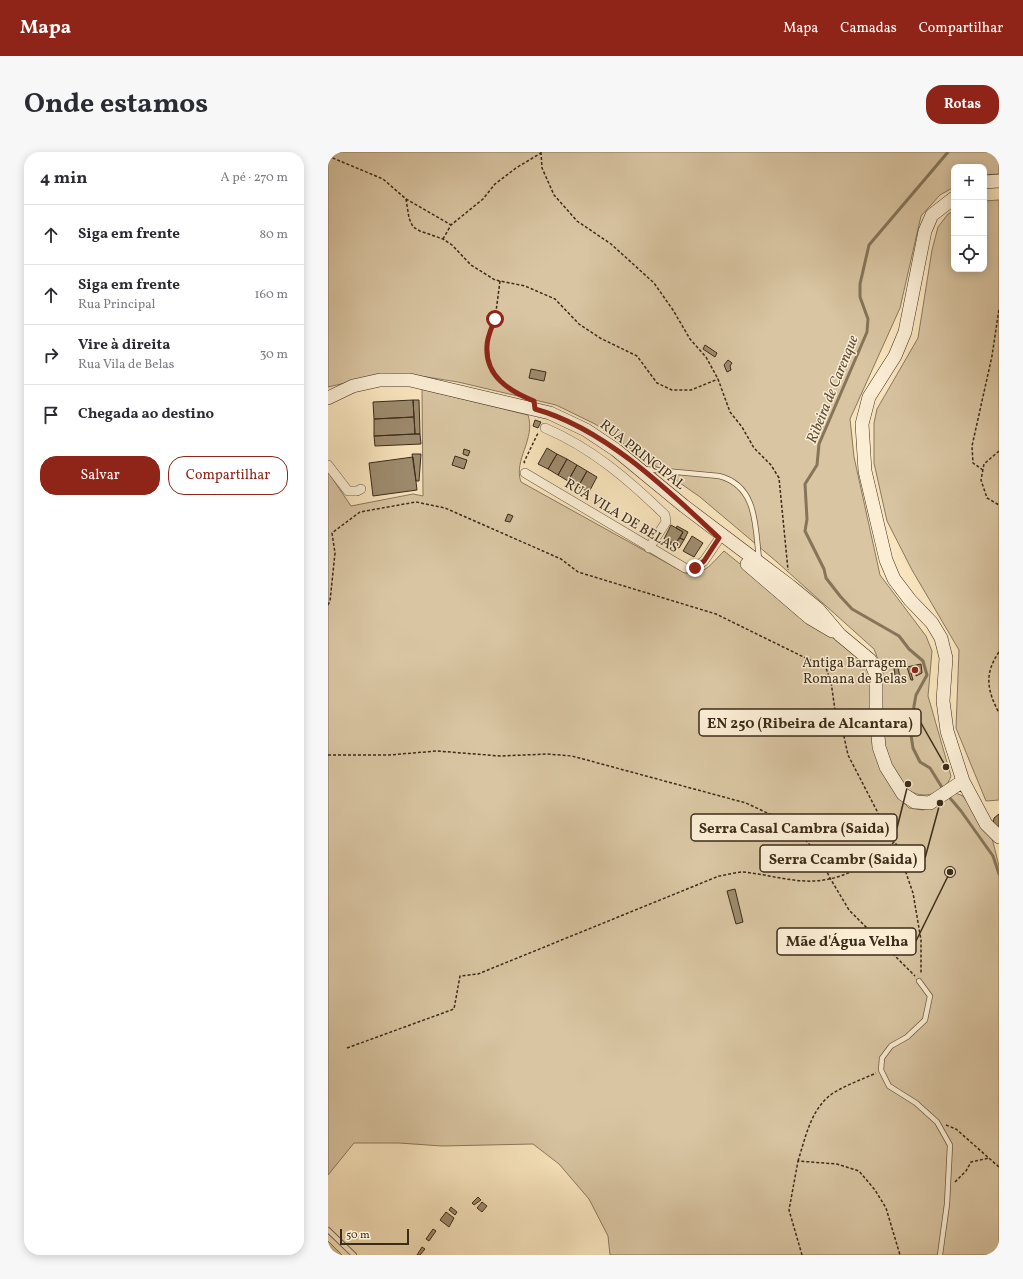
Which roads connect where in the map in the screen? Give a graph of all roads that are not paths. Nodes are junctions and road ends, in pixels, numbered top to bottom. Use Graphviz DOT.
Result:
graph roads {
  1 [pos="987,182"];
  2 [pos="999,182"];
  3 [pos="951,200"];
  4 [pos="328,398"];
  5 [pos="545,428"];
  6 [pos="328,465"];
  7 [pos="638,468"];
  8 [pos="525,474"];
  9 [pos="361,489"];
  10 [pos="684,506"];
  11 [pos="719,538"];
  12 [pos="650,548"];
  13 [pos="760,563"];
  14 [pos="840,635"];
  15 [pos="963,782"];
  16 [pos="999,837"];
  17 [pos="919,981"];
  18 [pos="328,1230"];
  19 [pos="354,1255"];
  20 [pos="940,1255"];
  1 -- 2 [label="street"];
  3 -- 15 [label="street"];
  4 -- 7 [label="street, RUA PRINCIPAL"];
  5 -- 12 [label="street"];
  6 -- 9 [label="street"];
  7 -- 10 [label="street, RUA PRINCIPAL"];
  7 -- 13 [label="lane"];
  8 -- 12 [label="street, RUA VILA DE BELAS"];
  10 -- 11 [label="street, RUA PRINCIPAL"];
  10 -- 13 [label="street, RUA PRINCIPAL"];
  11 -- 12 [label="street, RUA VILA DE BELAS"];
  11 -- 14 [label="street, RUA PRINCIPAL"];
  13 -- 14 [label="street, RUA PRINCIPAL"];
  14 -- 15 [label="street, RUA PRINCIPAL"];
  15 -- 16 [label="street"];
  17 -- 20 [label="lane"];
  18 -- 19 [label="lane"];
}
